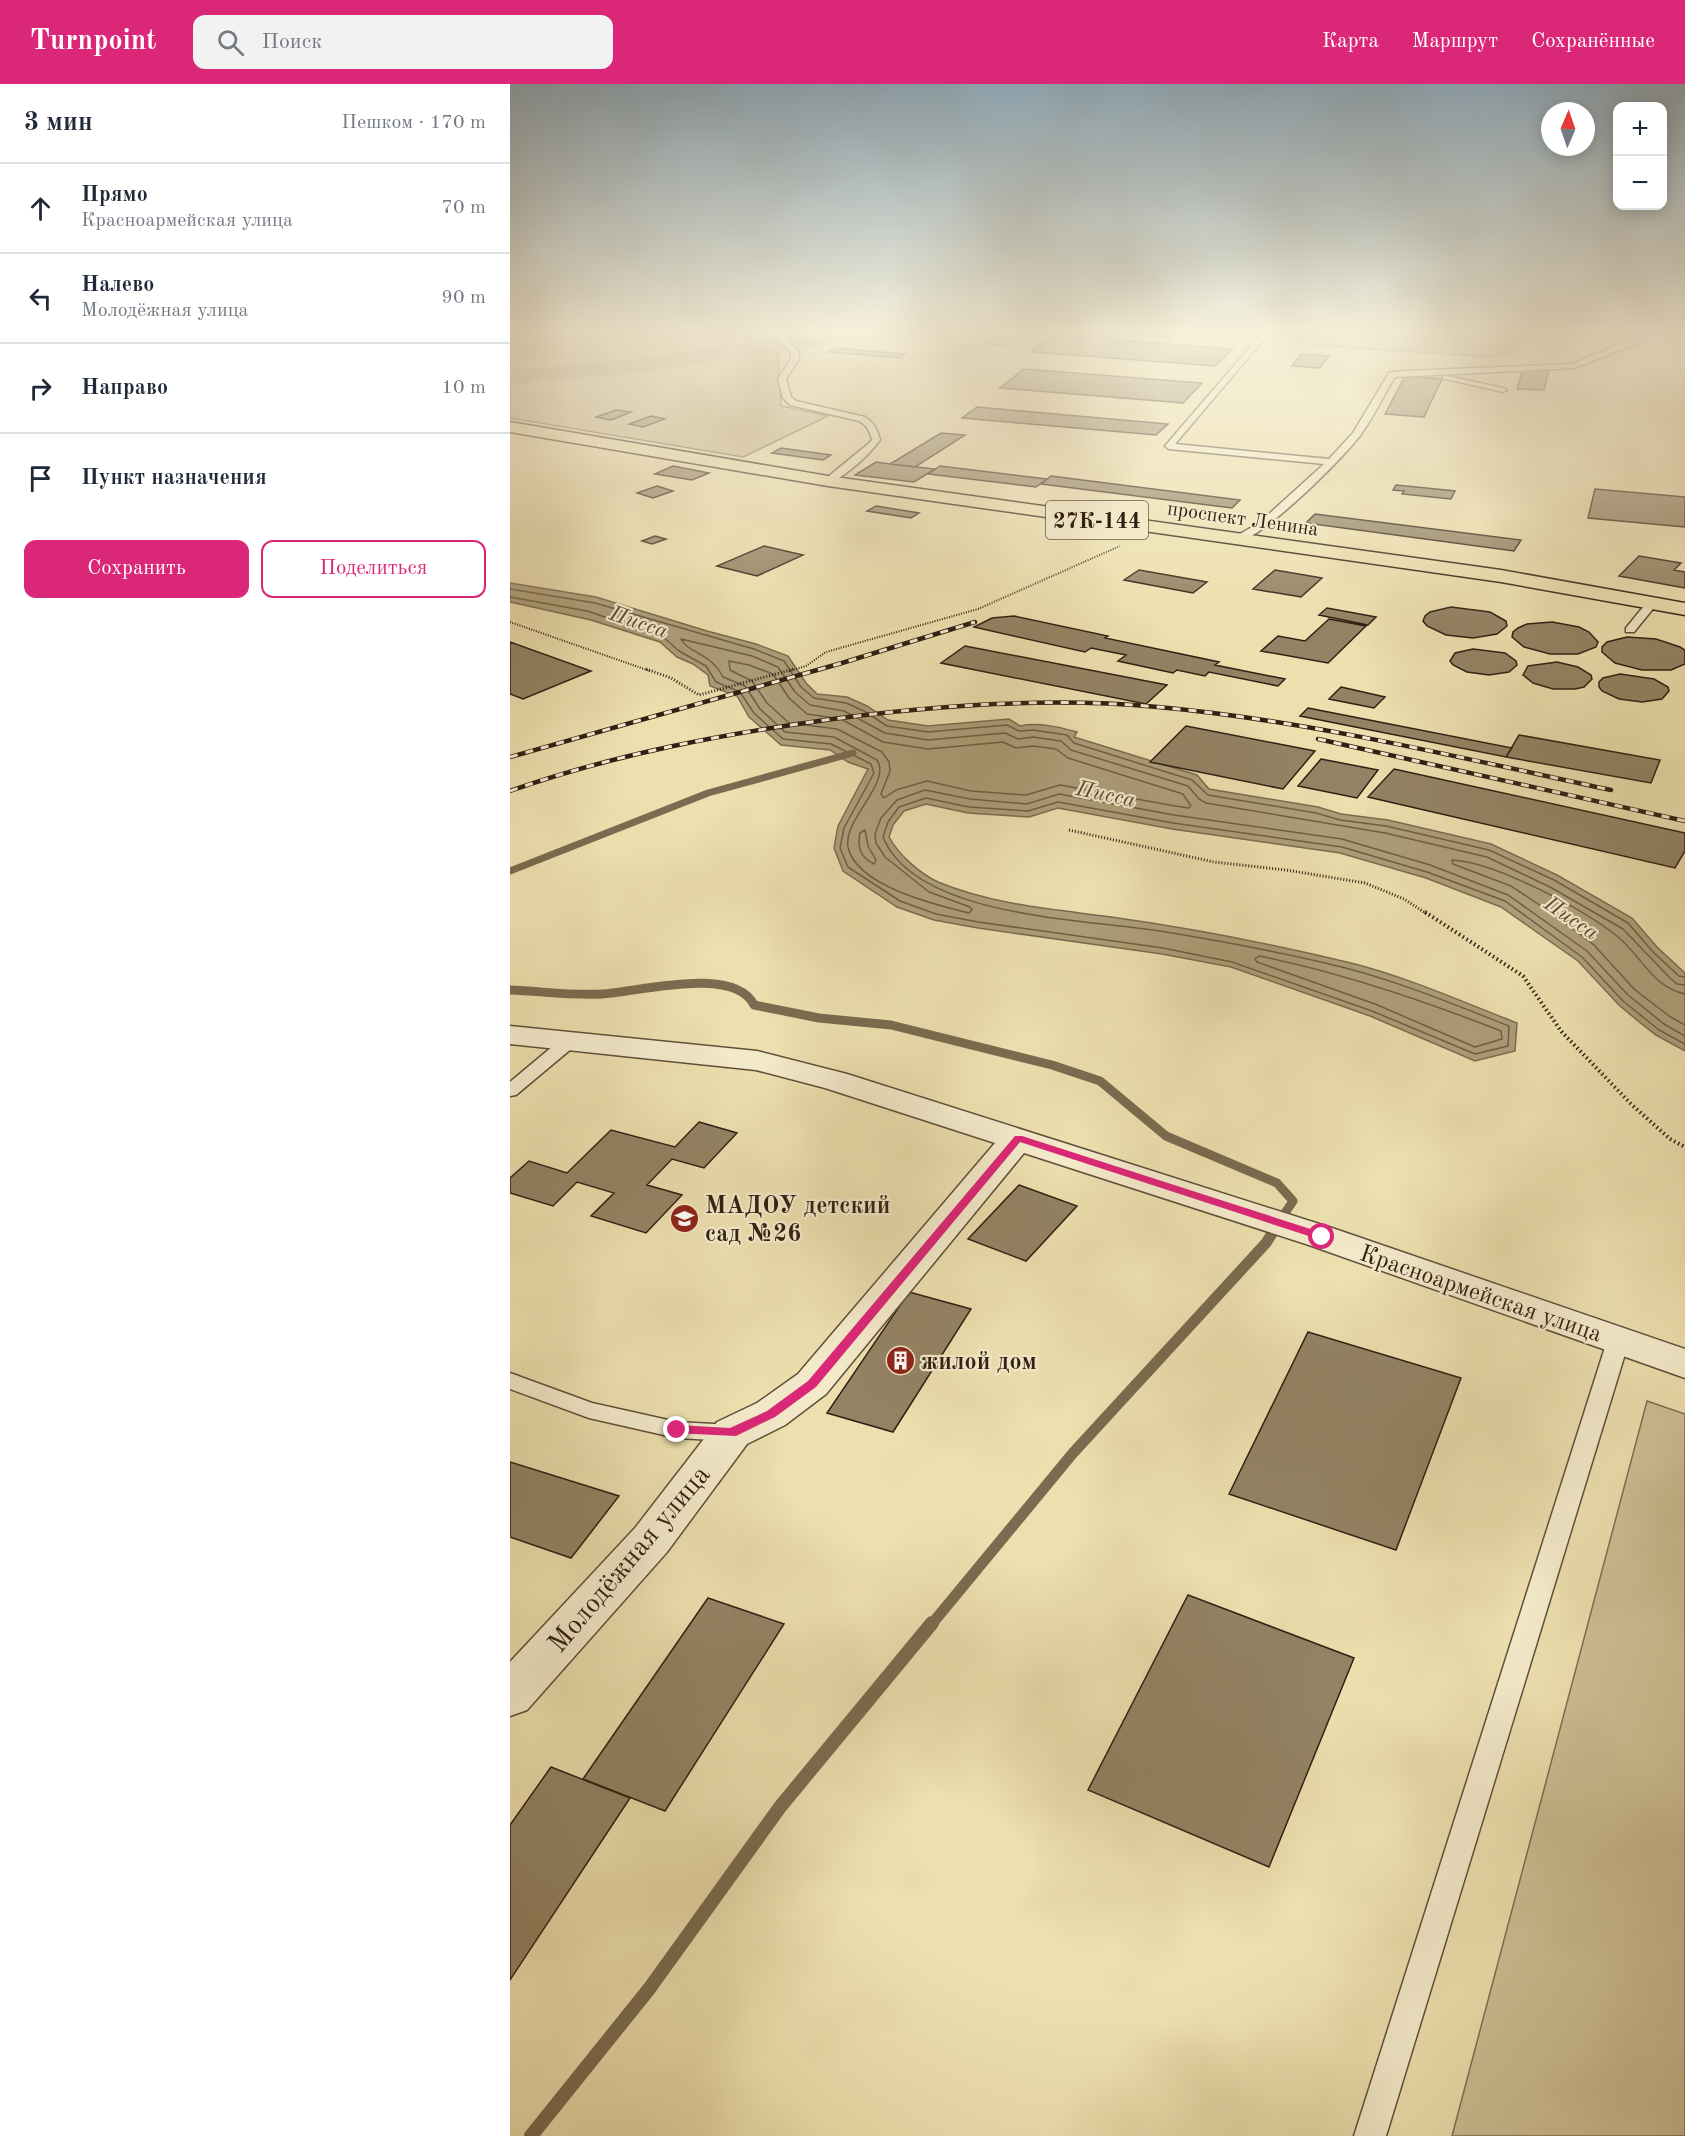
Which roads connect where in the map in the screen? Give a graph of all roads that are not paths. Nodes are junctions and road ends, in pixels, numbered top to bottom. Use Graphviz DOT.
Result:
graph roads {
  1 [pos="514,428"];
  2 [pos="873,428"];
  3 [pos="1184,428"];
  4 [pos="1361,428"];
  5 [pos="1331,462"];
  6 [pos="828,481"];
  7 [pos="1237,540"];
  8 [pos="1652,603"];
  9 [pos="1685,609"];
  10 [pos="1630,630"];
  11 [pos="510,1035"];
  12 [pos="571,1040"];
  13 [pos="510,1091"];
  14 [pos="1018,1138"];
  15 [pos="1618,1341"];
  16 [pos="1685,1365"];
  17 [pos="510,1381"];
  18 [pos="732,1433"];
  19 [pos="510,1695"];
  20 [pos="1370,2136"];
  1 -- 6 [label="main road, проспект Ленина / 27К-144"];
  2 -- 6 [label="lane"];
  3 -- 5 [label="lane"];
  4 -- 5 [label="lane"];
  5 -- 7 [label="lane"];
  6 -- 7 [label="main road, проспект Ленина / 27К-144"];
  7 -- 8 [label="main road, проспект Ленина / 27К-144"];
  8 -- 9 [label="main road, проспект Ленина / 27К-144"];
  8 -- 10 [label="lane"];
  11 -- 12 [label="street, Красноармейская улица"];
  12 -- 13 [label="lane"];
  12 -- 14 [label="street, Красноармейская улица"];
  14 -- 15 [label="street, Красноармейская улица"];
  14 -- 18 [label="street, Молодёжная улица"];
  15 -- 16 [label="street, Красноармейская улица"];
  15 -- 20 [label="lane"];
  17 -- 18 [label="lane"];
  18 -- 19 [label="street, Молодёжная улица"];
}
